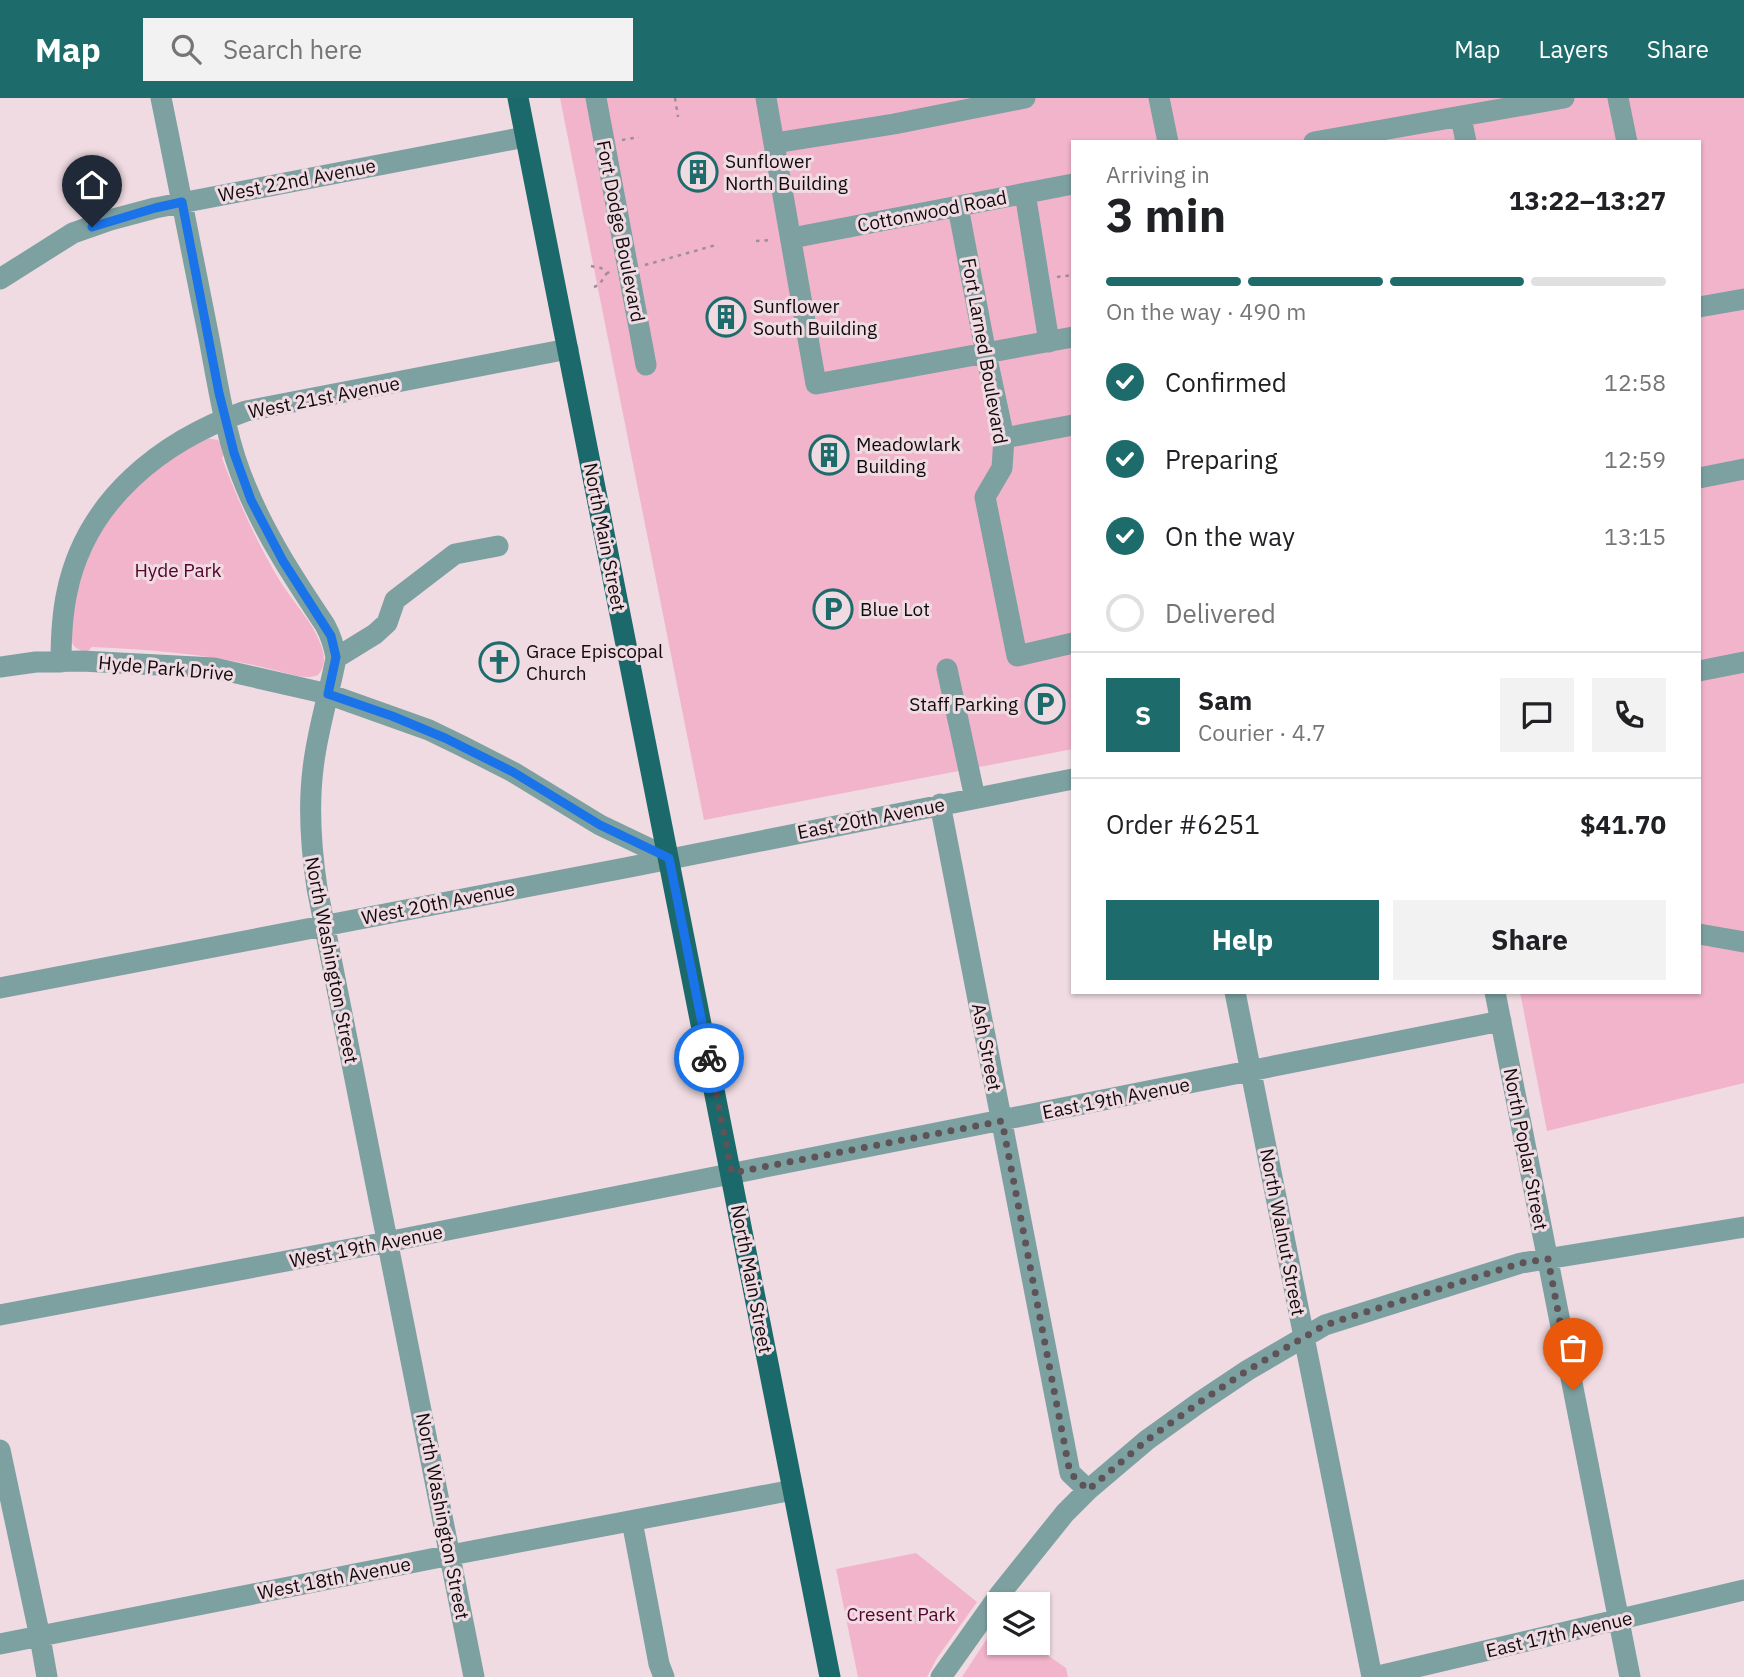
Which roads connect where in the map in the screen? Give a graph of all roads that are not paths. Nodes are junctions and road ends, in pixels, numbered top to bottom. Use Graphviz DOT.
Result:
graph roads {
  1 [pos="161,98"];
  2 [pos="518,98"];
  3 [pos="596,98"];
  4 [pos="766,98"];
  5 [pos="1025,98"];
  6 [pos="1159,98"];
  7 [pos="1564,98"];
  8 [pos="1618,98"];
  9 [pos="1461,117"];
  10 [pos="525,137"];
  11 [pos="1168,140"];
  12 [pos="1325,140"];
  13 [pos="1466,140"];
  14 [pos="1627,140"];
  15 [pos="775,143"];
  16 [pos="1071,184"];
  17 [pos="1025,193"];
  18 [pos="182,202"];
  19 [pos="958,207"];
  20 [pos="792,238"];
  21 [pos="0,279"];
  22 [pos="1744,299"];
  23 [pos="1701,307"];
  24 [pos="1071,337"];
  25 [pos="1049,342"];
  26 [pos="568,349"];
  27 [pos="986,354"];
  28 [pos="646,365"];
  29 [pos="225,418"];
  30 [pos="1071,425"];
  31 [pos="1003,438"];
  32 [pos="1744,469"];
  33 [pos="1701,478"];
  34 [pos="498,546"];
  35 [pos="1071,643"];
  36 [pos="336,657"];
  37 [pos="61,662"];
  38 [pos="1744,662"];
  39 [pos="0,667"];
  40 [pos="947,669"];
  41 [pos="1701,671"];
  42 [pos="328,694"];
  43 [pos="1071,779"];
  44 [pos="975,798"];
  45 [pos="940,804"];
  46 [pos="669,858"];
  47 [pos="324,925"];
  48 [pos="1701,934"];
  49 [pos="1744,942"];
  50 [pos="0,988"];
  51 [pos="1235,994"];
  52 [pos="1495,994"];
  53 [pos="1501,1021"];
  54 [pos="1251,1071"];
  55 [pos="1002,1121"];
  56 [pos="732,1173"];
  57 [pos="1744,1227"];
  58 [pos="387,1242"];
  59 [pos="1548,1259"];
  60 [pos="0,1315"];
  61 [pos="1305,1337"];
  62 [pos="0,1450"];
  63 [pos="793,1490"];
  64 [pos="1088,1490"];
  65 [pos="632,1521"];
  66 [pos="451,1555"];
  67 [pos="1744,1590"];
  68 [pos="1619,1620"];
  69 [pos="40,1637"];
  70 [pos="0,1644"];
  71 [pos="47,1677"];
  72 [pos="474,1677"];
  73 [pos="664,1677"];
  74 [pos="830,1677"];
  75 [pos="941,1677"];
  76 [pos="1373,1677"];
  77 [pos="1630,1677"];
  1 -- 18 [label="street"];
  2 -- 10 [label="main road, North Main Street"];
  3 -- 28 [label="street, Fort Dodge Boulevard"];
  4 -- 15 [label="street"];
  5 -- 15 [label="street"];
  6 -- 11 [label="street"];
  7 -- 9 [label="street"];
  8 -- 14 [label="street"];
  9 -- 12 [label="street"];
  9 -- 13 [label="street"];
  10 -- 18 [label="street, West 22nd Avenue"];
  10 -- 26 [label="main road, North Main Street"];
  15 -- 20 [label="street"];
  16 -- 17 [label="street, Cottonwood Road"];
  17 -- 19 [label="street, Cottonwood Road"];
  17 -- 25 [label="street"];
  18 -- 21 [label="street, West 22nd Avenue"];
  18 -- 29 [label="street"];
  19 -- 20 [label="street, Cottonwood Road"];
  19 -- 27 [label="street, Fort Larned Boulevard"];
  20 -- 27 [label="street"];
  22 -- 23 [label="street"];
  24 -- 25 [label="street"];
  25 -- 27 [label="street"];
  26 -- 29 [label="street, West 21st Avenue"];
  26 -- 46 [label="main road, North Main Street"];
  27 -- 31 [label="street, Fort Larned Boulevard"];
  29 -- 36 [label="street"];
  29 -- 37 [label="street, West 21st Avenue"];
  30 -- 31 [label="street"];
  31 -- 35 [label="street, Fort Larned Boulevard"];
  32 -- 33 [label="street"];
  34 -- 36 [label="street"];
  36 -- 42 [label="street, North Washington Street"];
  37 -- 39 [label="street, Hyde Park Drive"];
  37 -- 42 [label="street, Hyde Park Drive"];
  38 -- 41 [label="street"];
  40 -- 44 [label="street"];
  42 -- 46 [label="street, Hyde Park Drive"];
  42 -- 47 [label="street, North Washington Street"];
  43 -- 44 [label="street, East 20th Avenue"];
  44 -- 45 [label="street, East 20th Avenue"];
  45 -- 46 [label="street, East 20th Avenue"];
  45 -- 55 [label="street, Ash Street"];
  46 -- 47 [label="street, West 20th Avenue"];
  46 -- 56 [label="main road, North Main Street"];
  47 -- 50 [label="street, West 20th Avenue"];
  47 -- 58 [label="street, North Washington Street"];
  48 -- 49 [label="street"];
  51 -- 54 [label="street, North Walnut Street"];
  52 -- 53 [label="street, North Poplar Street"];
  53 -- 54 [label="street, East 19th Avenue"];
  53 -- 59 [label="street, North Poplar Street"];
  54 -- 55 [label="street, East 19th Avenue"];
  54 -- 61 [label="street, North Walnut Street"];
  55 -- 56 [label="street, East 19th Avenue"];
  55 -- 64 [label="street, Ash Street"];
  56 -- 58 [label="street, West 19th Avenue"];
  56 -- 63 [label="main road, North Main Street"];
  57 -- 59 [label="street"];
  58 -- 60 [label="street, West 19th Avenue"];
  58 -- 66 [label="street, North Washington Street"];
  59 -- 61 [label="street"];
  59 -- 68 [label="street, North Poplar Street"];
  61 -- 64 [label="street"];
  61 -- 76 [label="street, North Walnut Street"];
  62 -- 69 [label="street"];
  63 -- 65 [label="street, West 18th Avenue"];
  63 -- 74 [label="main road, North Main Street"];
  64 -- 75 [label="street"];
  65 -- 66 [label="street, West 18th Avenue"];
  65 -- 73 [label="street"];
  66 -- 69 [label="street, West 18th Avenue"];
  66 -- 72 [label="street, North Washington Street"];
  67 -- 68 [label="street, East 17th Avenue"];
  68 -- 76 [label="street, East 17th Avenue"];
  68 -- 77 [label="street, North Poplar Street"];
  69 -- 70 [label="street, West 18th Avenue"];
  69 -- 71 [label="street"];
}
